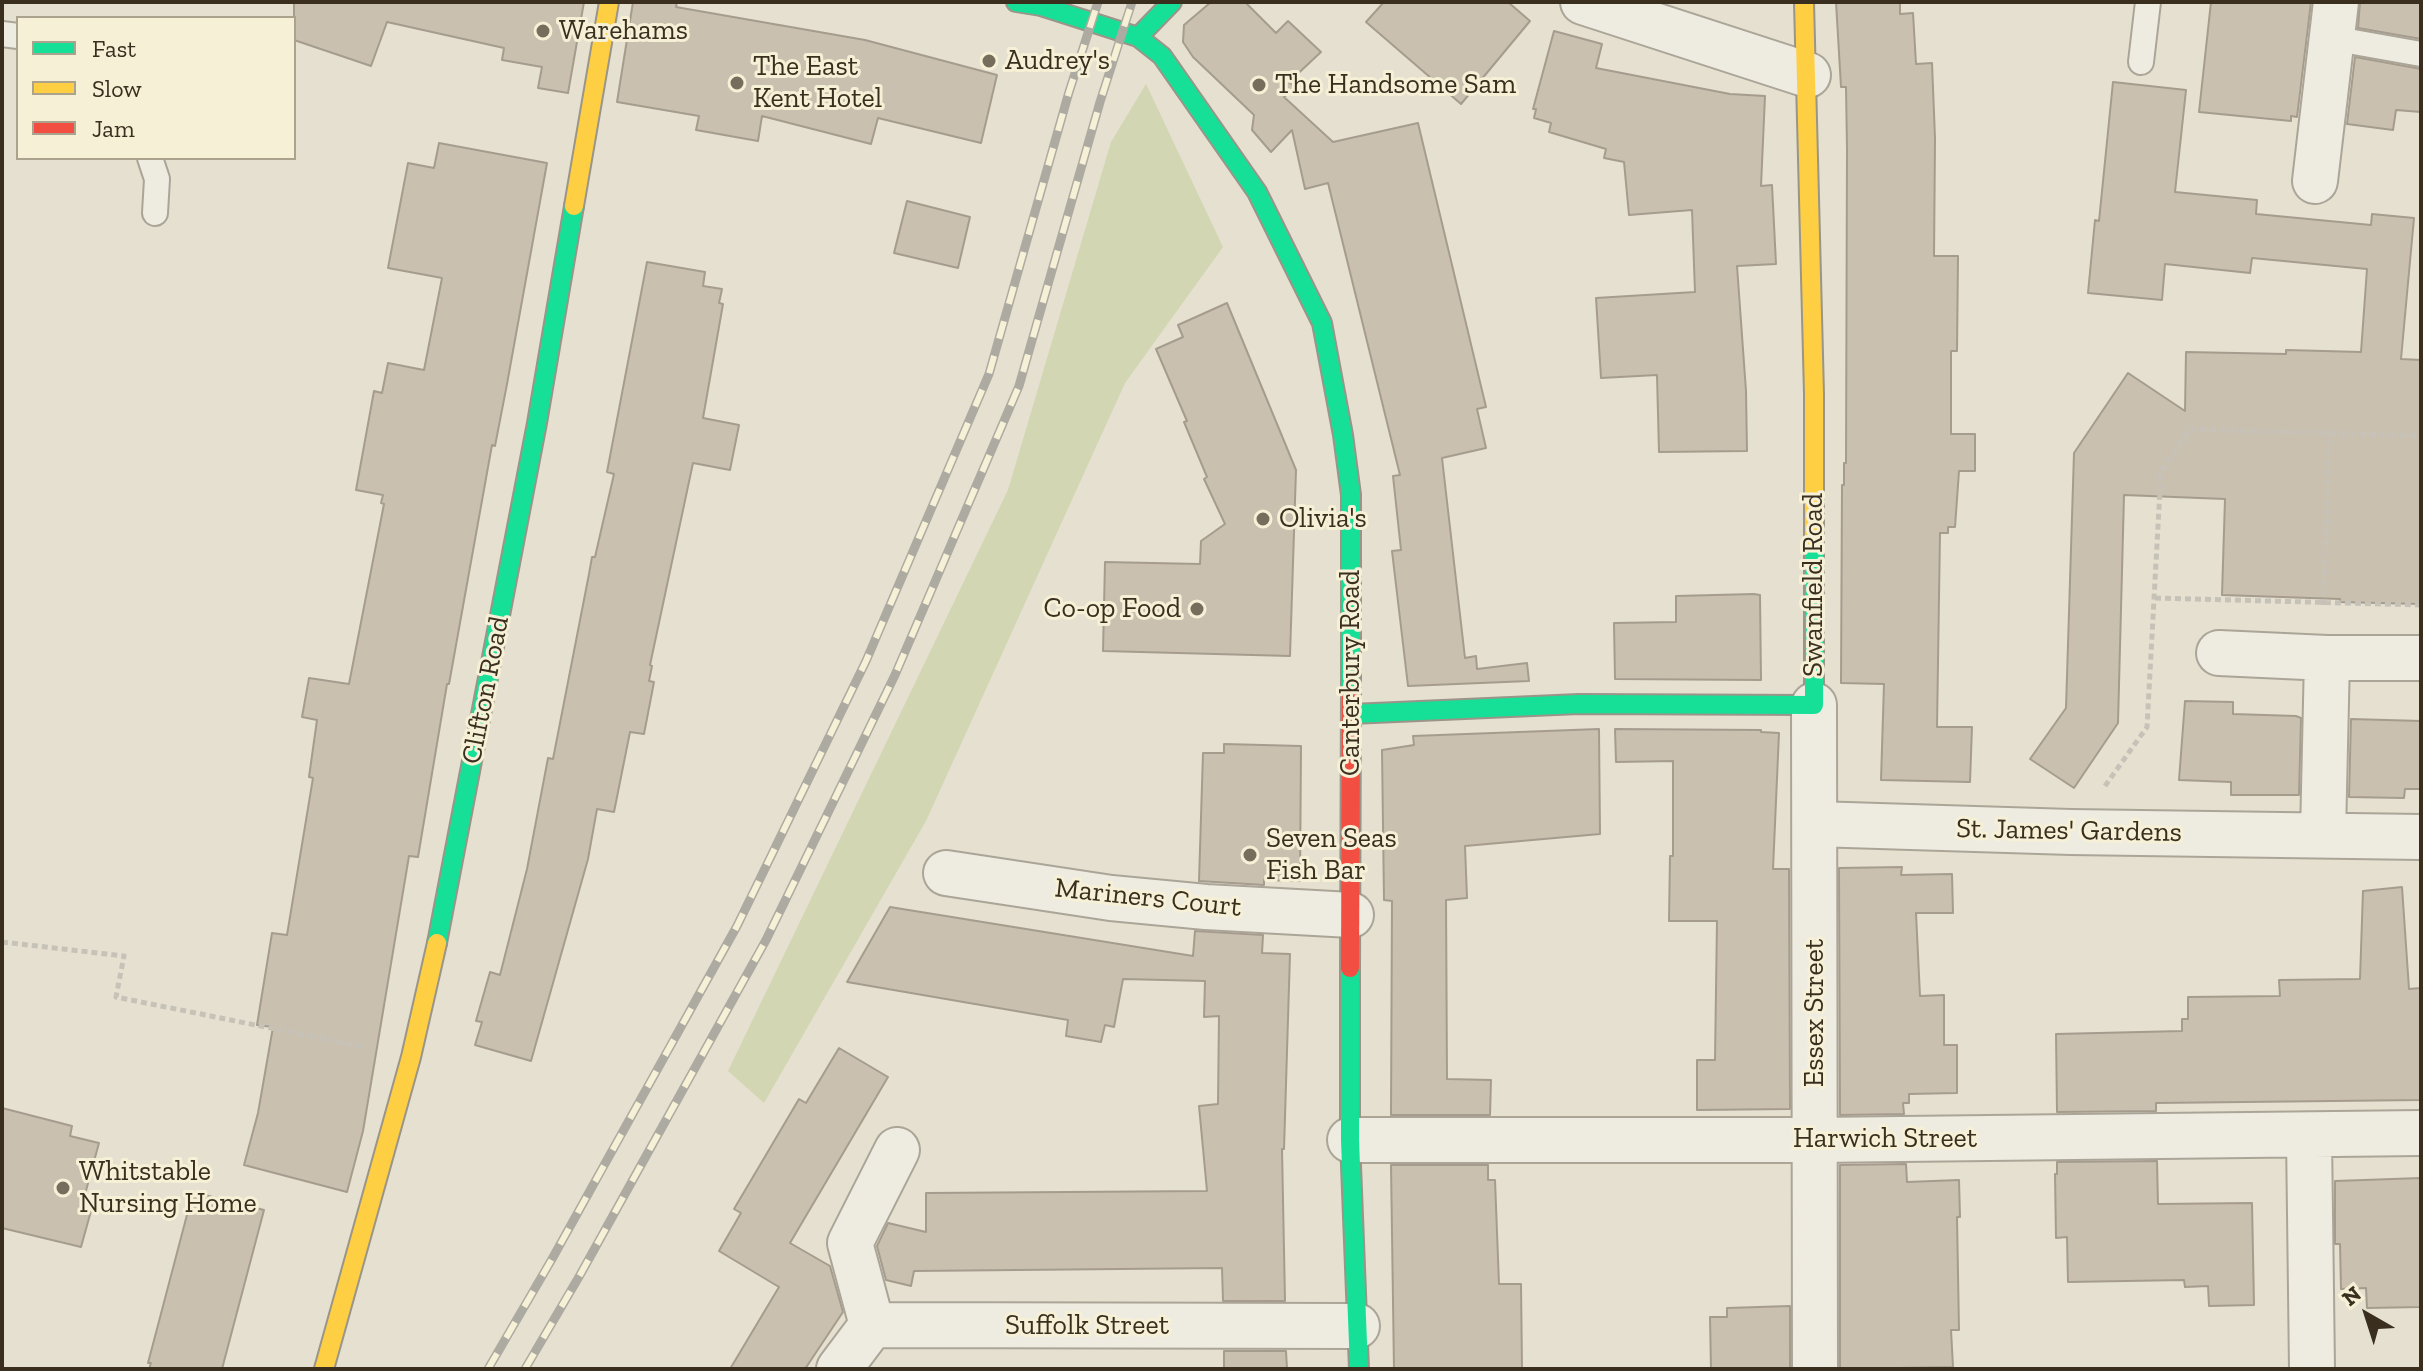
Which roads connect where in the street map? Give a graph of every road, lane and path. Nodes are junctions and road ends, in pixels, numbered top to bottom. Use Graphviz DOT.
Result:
graph roads {
  1 [pos="609,2"];
  2 [pos="1016,2"];
  3 [pos="1172,2"];
  4 [pos="1583,2"];
  5 [pos="1804,2"];
  6 [pos="2148,2"];
  7 [pos="2334,20"];
  8 [pos="1138,37"];
  9 [pos="2421,54"];
  10 [pos="2141,62"];
  11 [pos="1808,75"];
  12 [pos="151,160"];
  13 [pos="2315,181"];
  14 [pos="155,213"];
  15 [pos="2330,433"];
  16 [pos="2421,436"];
  17 [pos="2155,598"];
  18 [pos="2323,603"];
  19 [pos="2421,605"];
  20 [pos="2219,653"];
  21 [pos="2327,658"];
  22 [pos="2421,658"];
  23 [pos="1814,705"];
  24 [pos="1351,714"];
  25 [pos="1815,824"];
  26 [pos="2071,832"];
  27 [pos="2323,834"];
  28 [pos="2421,837"];
  29 [pos="946,873"];
  30 [pos="1351,915"];
  31 [pos="2,942"];
  32 [pos="411,1057"];
  33 [pos="2421,1133"];
  34 [pos="2309,1136"];
  35 [pos="1350,1140"];
  36 [pos="1815,1140"];
  37 [pos="897,1150"];
  38 [pos="872,1325"];
  39 [pos="1357,1326"];
  40 [pos="324,1369"];
  41 [pos="839,1369"];
  42 [pos="1359,1369"];
  43 [pos="1815,1369"];
  44 [pos="2312,1369"];
  1 -- 32 [label="street, Clifton Road"];
  2 -- 8 [label="street"];
  3 -- 8 [label="street"];
  4 -- 11 [label="street"];
  5 -- 11 [label="street, Swanfield Road"];
  6 -- 10 [label="lane"];
  7 -- 9 [label="lane"];
  7 -- 13 [label="street"];
  8 -- 24 [label="street, Canterbury Road"];
  11 -- 23 [label="street, Swanfield Road"];
  12 -- 14 [label="lane"];
  15 -- 16 [label="path"];
  15 -- 17 [label="path"];
  15 -- 18 [label="path"];
  17 -- 18 [label="path"];
  17 -- 26 [label="path"];
  18 -- 19 [label="path"];
  18 -- 21 [label="path"];
  20 -- 21 [label="street"];
  21 -- 22 [label="street"];
  21 -- 27 [label="street"];
  23 -- 24 [label="street, Swanfield Road"];
  23 -- 25 [label="street, Essex Street"];
  24 -- 30 [label="street, Canterbury Road"];
  25 -- 26 [label="street, St. James' Gardens"];
  25 -- 36 [label="street, Essex Street"];
  26 -- 27 [label="street, St. James' Gardens"];
  27 -- 28 [label="street, St. James' Gardens"];
  29 -- 30 [label="street, Mariners Court"];
  30 -- 35 [label="street, Canterbury Road"];
  31 -- 32 [label="path"];
  32 -- 40 [label="street, Clifton Road"];
  33 -- 34 [label="street, Harwich Street"];
  34 -- 36 [label="street, Harwich Street"];
  34 -- 44 [label="street"];
  35 -- 36 [label="street, Harwich Street"];
  35 -- 39 [label="street, Canterbury Road"];
  36 -- 43 [label="street, Essex Street"];
  37 -- 38 [label="street"];
  38 -- 39 [label="street, Suffolk Street"];
  38 -- 41 [label="street"];
  39 -- 42 [label="street, Canterbury Road"];
}
